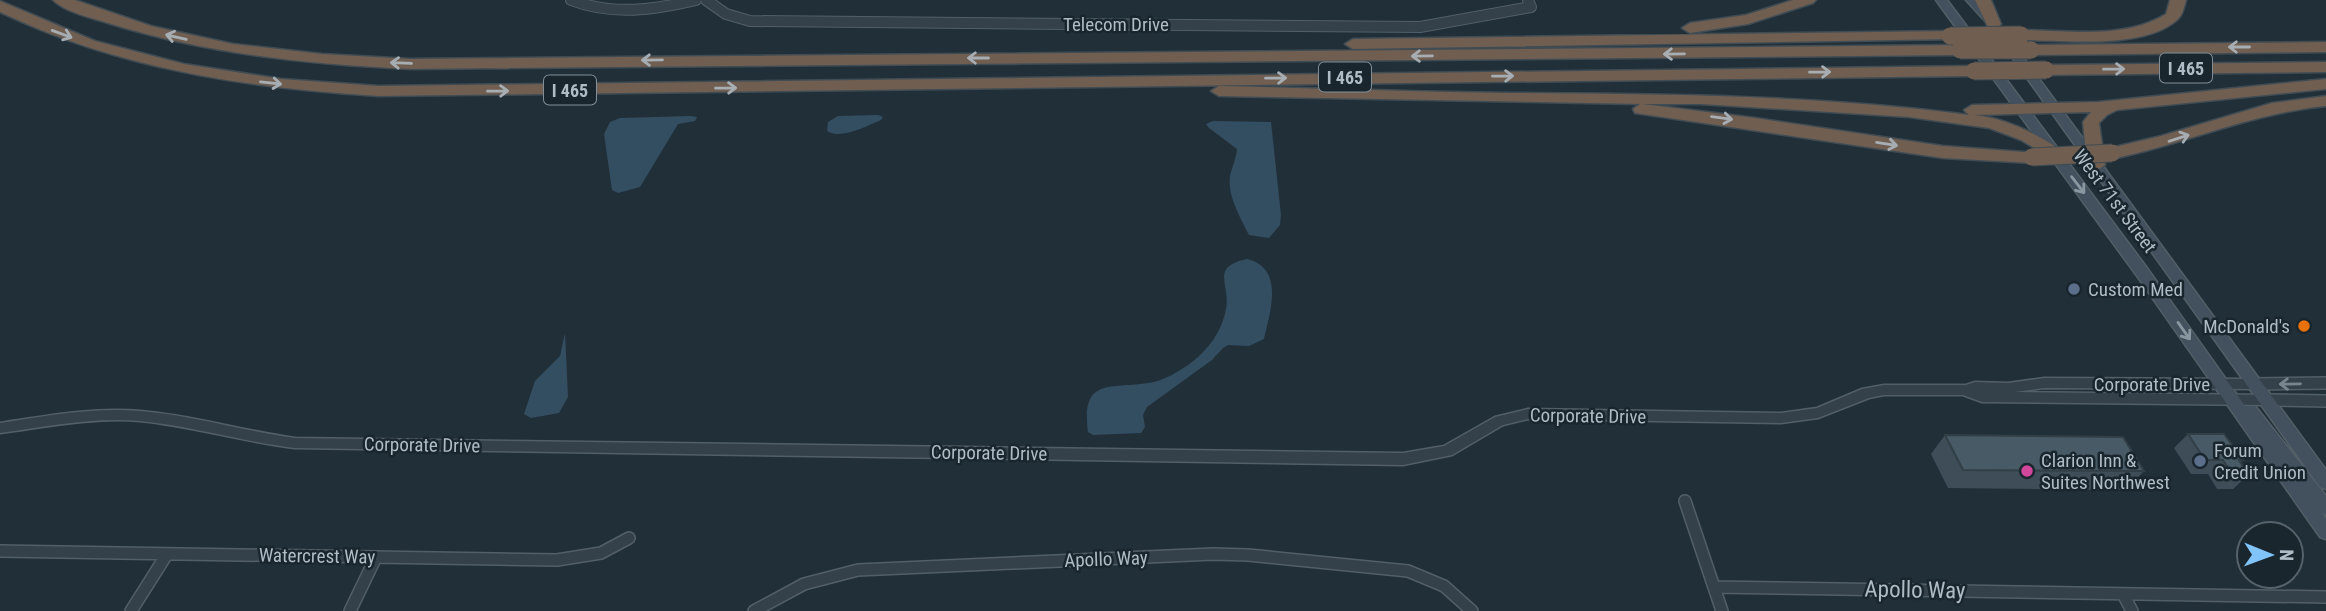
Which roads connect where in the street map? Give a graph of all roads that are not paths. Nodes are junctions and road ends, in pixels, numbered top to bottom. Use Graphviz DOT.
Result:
graph roads {
  1 [pos="61,0"];
  2 [pos="571,0"];
  3 [pos="696,0"];
  4 [pos="705,0"];
  5 [pos="1807,0"];
  6 [pos="1941,0"];
  7 [pos="1971,0"];
  8 [pos="1983,0"];
  9 [pos="2178,0"];
  10 [pos="1530,4"];
  11 [pos="0,6"];
  12 [pos="1993,24"];
  13 [pos="1504,40"];
  14 [pos="2326,47"];
  15 [pos="1046,57"];
  16 [pos="2326,67"];
  17 [pos="2326,83"];
  18 [pos="938,85"];
  19 [pos="1507,98"];
  20 [pos="2326,101"];
  21 [pos="2052,106"];
  22 [pos="2115,106"];
  23 [pos="2020,110"];
  24 [pos="1909,112"];
  25 [pos="2053,153"];
  26 [pos="2096,164"];
  27 [pos="2326,383"];
  28 [pos="2221,384"];
  29 [pos="2255,384"];
  30 [pos="1966,390"];
  31 [pos="2237,400"];
  32 [pos="2267,400"];
  33 [pos="2326,401"];
  34 [pos="0,428"];
  35 [pos="2326,482"];
  36 [pos="1685,501"];
  37 [pos="2326,508"];
  38 [pos="2326,532"];
  39 [pos="629,538"];
  40 [pos="0,551"];
  41 [pos="167,554"];
  42 [pos="376,557"];
  43 [pos="1714,587"];
  44 [pos="2123,594"];
  45 [pos="2326,597"];
  46 [pos="131,611"];
  47 [pos="350,611"];
  48 [pos="754,611"];
  49 [pos="1472,611"];
  50 [pos="1721,611"];
  51 [pos="2132,611"];
  15 -- 1 [label="highway, I 465, one-way"];
  2 -- 3 [label="street"];
  4 -- 10 [label="street, Telecom Drive"];
  5 -- 13 [label="highway"];
  6 -- 23 [label="main road, West 71st Street"];
  7 -- 12 [label="main road, West 71st Street"];
  8 -- 12 [label="highway"];
  9 -- 13 [label="highway, bridge"];
  11 -- 18 [label="highway, I 465, one-way"];
  12 -- 21 [label="main road, West 71st Street"];
  13 -- 15 [label="highway"];
  14 -- 15 [label="highway, I 465, one-way, bridge"];
  18 -- 16 [label="highway, I 465, one-way, bridge"];
  17 -- 22 [label="highway"];
  18 -- 19 [label="highway"];
  19 -- 20 [label="highway, one-way, bridge"];
  19 -- 24 [label="highway"];
  21 -- 22 [label="highway"];
  21 -- 23 [label="highway"];
  21 -- 26 [label="main road, West 71st Street"];
  22 -- 26 [label="highway"];
  23 -- 24 [label="highway"];
  23 -- 25 [label="main road, West 71st Street"];
  24 -- 25 [label="highway"];
  25 -- 28 [label="main road, West 71st Street, one-way"];
  26 -- 29 [label="main road, West 71st Street"];
  27 -- 29 [label="street, one-way"];
  28 -- 29 [label="street, Corporate Drive"];
  28 -- 30 [label="street, Corporate Drive"];
  28 -- 31 [label="main road, West 71st Street"];
  29 -- 32 [label="main road, West 71st Street"];
  30 -- 31 [label="street, Corporate Drive"];
  30 -- 34 [label="street, Corporate Drive"];
  31 -- 32 [label="street, Corporate Drive"];
  31 -- 37 [label="main road"];
  31 -- 38 [label="main road, West 71st Street"];
  32 -- 33 [label="street"];
  32 -- 35 [label="main road, West 71st Street"];
  36 -- 43 [label="street"];
  39 -- 42 [label="street, Watercrest Way"];
  40 -- 41 [label="street, Watercrest Way"];
  41 -- 42 [label="street, Watercrest Way"];
  41 -- 46 [label="street"];
  42 -- 47 [label="street"];
  43 -- 44 [label="street, Apollo Way"];
  43 -- 50 [label="street"];
  44 -- 45 [label="street, Apollo Way"];
  44 -- 51 [label="street"];
  48 -- 49 [label="street, Apollo Way"];
}
